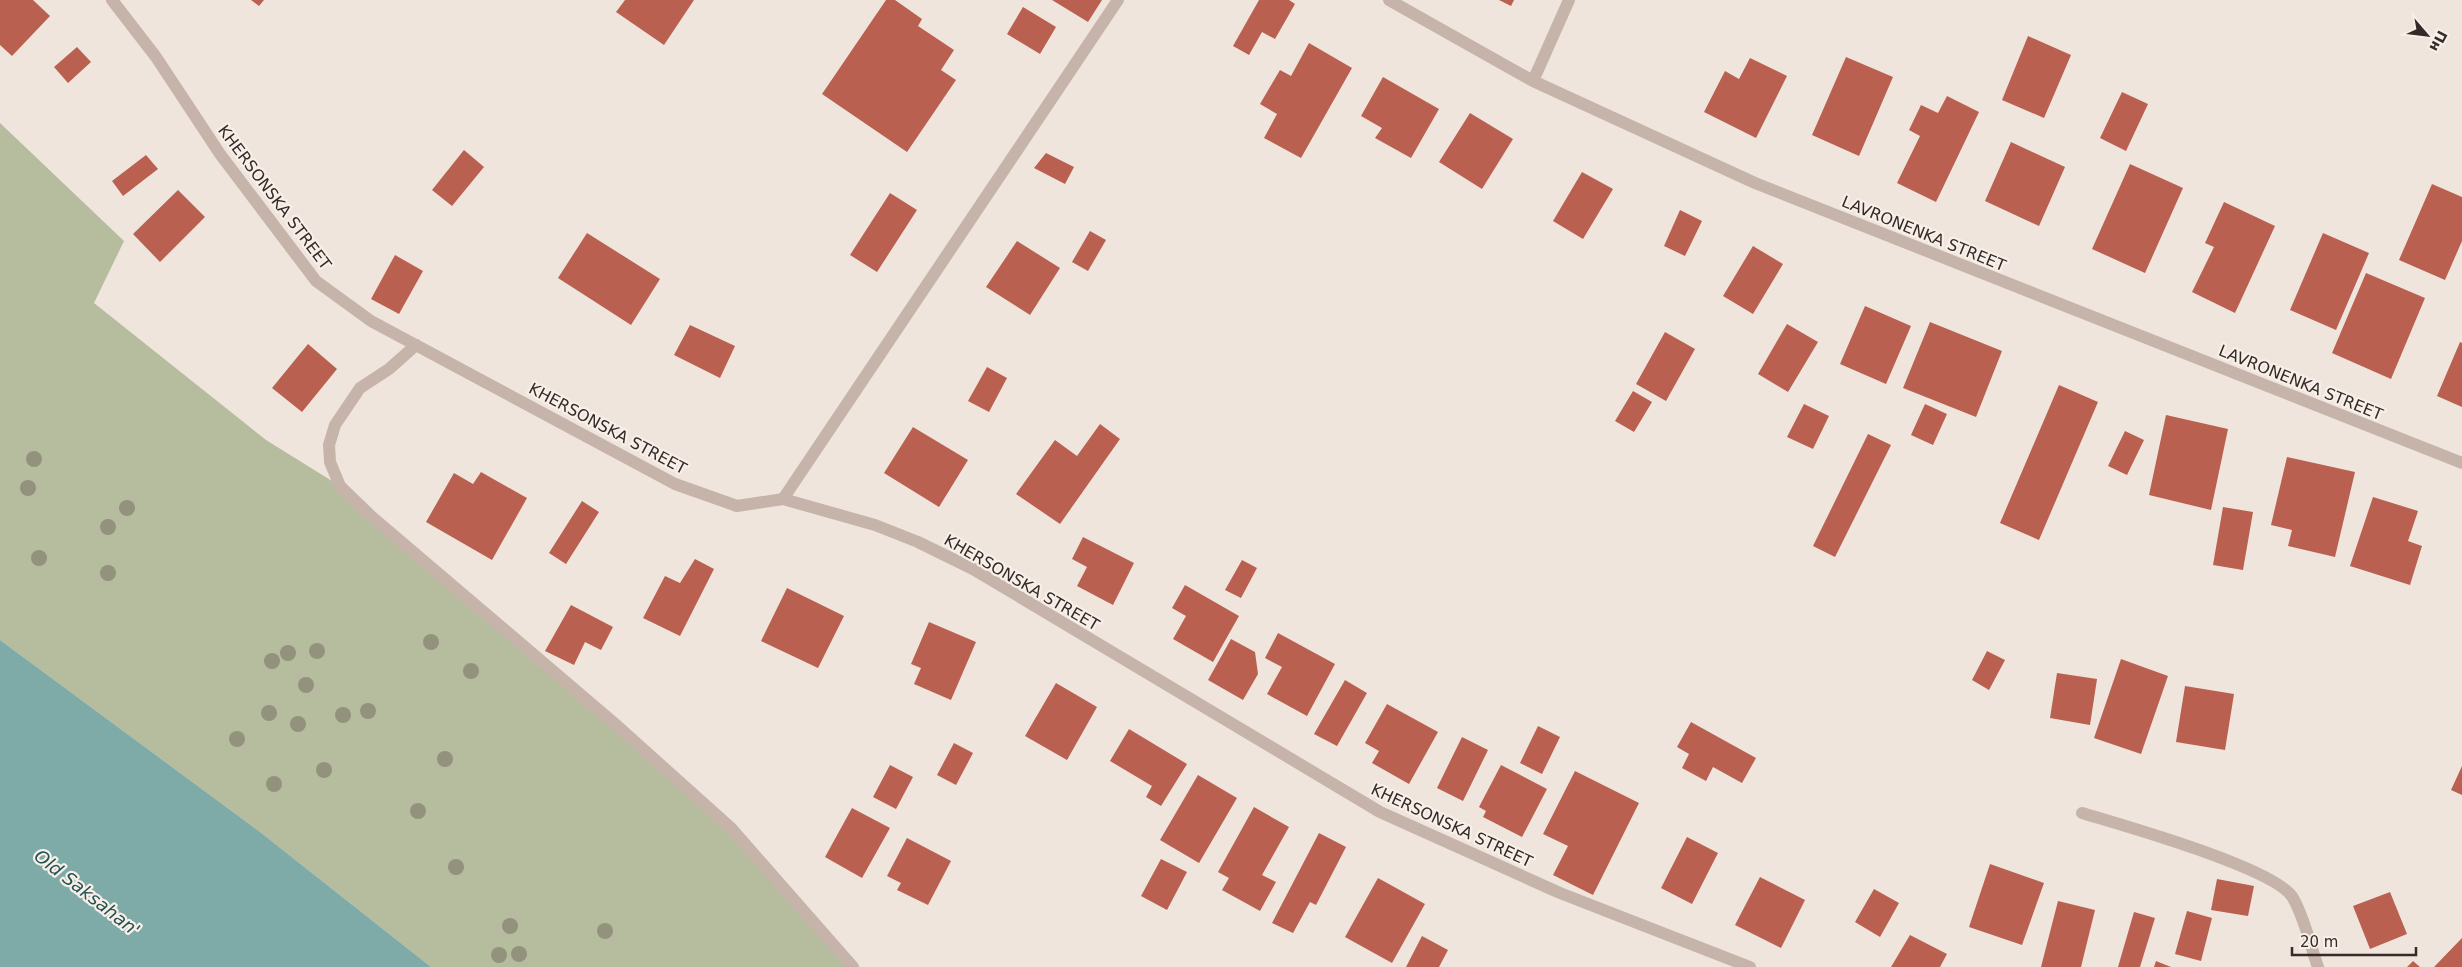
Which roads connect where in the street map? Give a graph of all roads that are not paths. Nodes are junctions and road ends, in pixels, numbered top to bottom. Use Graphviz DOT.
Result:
graph roads {
  1 [pos="112,0"];
  2 [pos="1118,0"];
  3 [pos="1389,0"];
  4 [pos="1569,0"];
  5 [pos="1533,81"];
  6 [pos="416,345"];
  7 [pos="2462,463"];
  8 [pos="783,498"];
  9 [pos="2082,813"];
  10 [pos="853,967"];
  11 [pos="1750,967"];
  12 [pos="2318,967"];
  1 -- 6 [label="street, KHERSONSKA STREET"];
  2 -- 8 [label="street"];
  3 -- 5 [label="street, LAVRONENKA STREET"];
  4 -- 5 [label="street"];
  5 -- 7 [label="street, LAVRONENKA STREET"];
  6 -- 8 [label="street, KHERSONSKA STREET"];
  6 -- 10 [label="street"];
  8 -- 11 [label="street, KHERSONSKA STREET"];
  9 -- 12 [label="street"];
}
